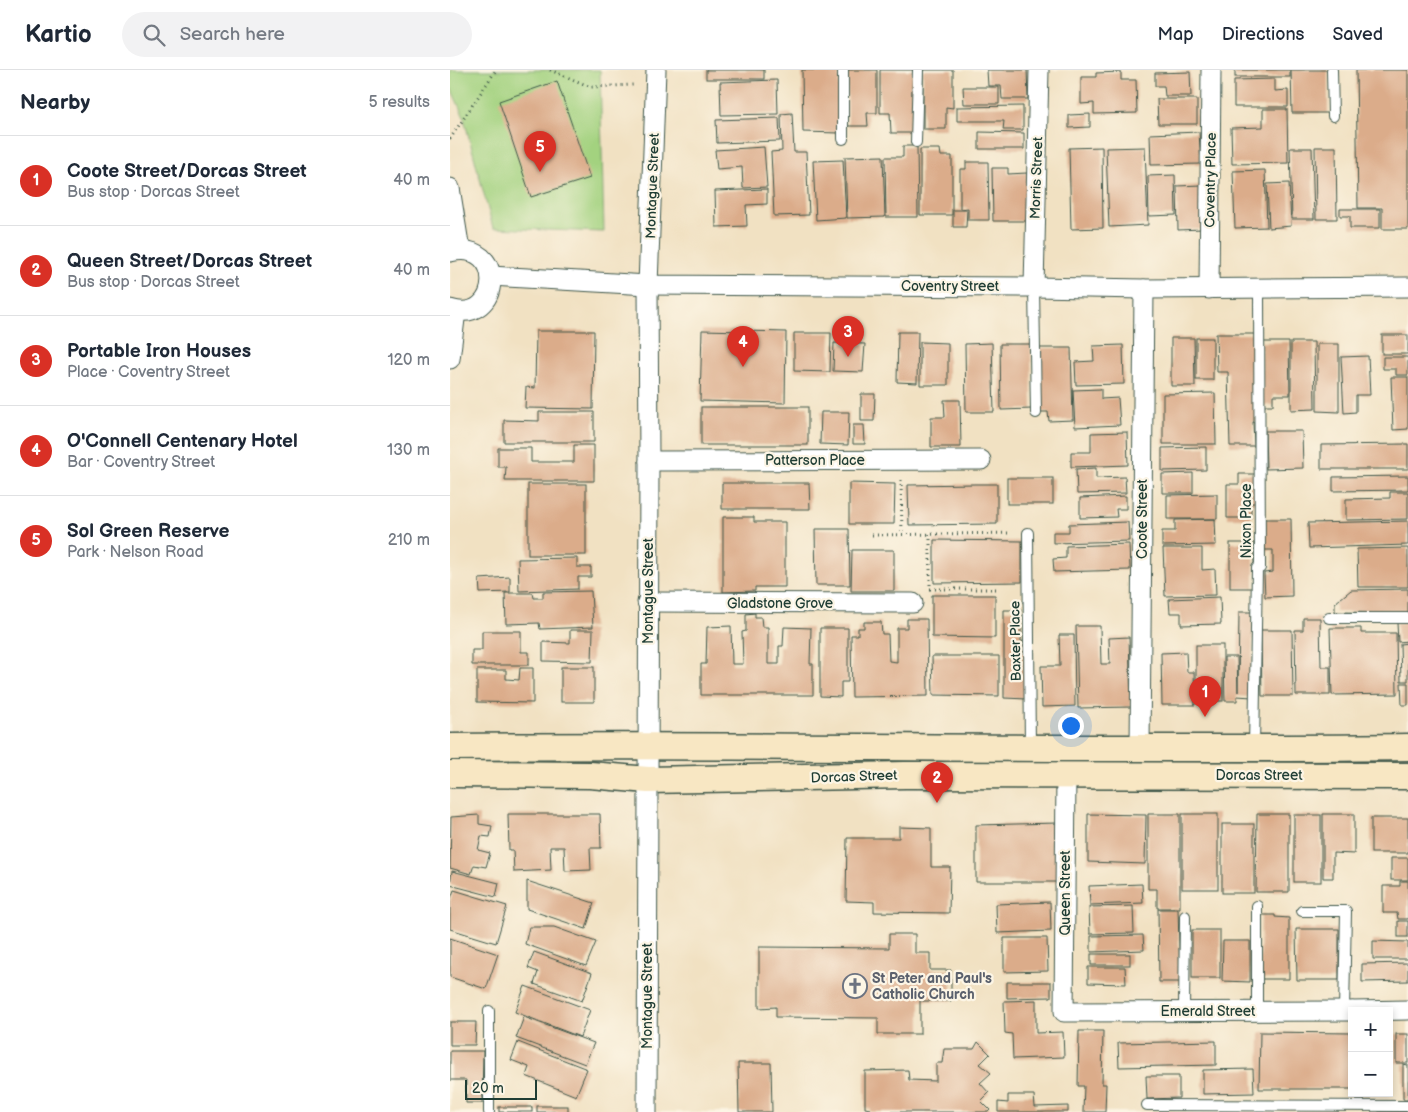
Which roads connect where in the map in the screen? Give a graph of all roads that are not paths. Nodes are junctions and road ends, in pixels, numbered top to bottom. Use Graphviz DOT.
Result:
graph roads {
  1 [pos="843,70"];
  2 [pos="918,70"];
  3 [pos="1039,70"];
  4 [pos="1211,70"];
  5 [pos="1332,70"];
  6 [pos="656,77"];
  7 [pos="1333,116"];
  8 [pos="843,139"];
  9 [pos="916,142"];
  10 [pos="450,188"];
  11 [pos="455,251"];
  12 [pos="492,276"];
  13 [pos="648,285"];
  14 [pos="1034,287"];
  15 [pos="1408,287"];
  16 [pos="1144,289"];
  17 [pos="1209,289"];
  18 [pos="1259,289"];
  19 [pos="453,310"];
  20 [pos="450,359"];
  21 [pos="1036,413"];
  22 [pos="981,460"];
  23 [pos="649,461"];
  24 [pos="1028,533"];
  25 [pos="647,602"];
  26 [pos="913,603"];
  27 [pos="1329,618"];
  28 [pos="1408,618"];
  29 [pos="648,746"];
  30 [pos="450,747"];
  31 [pos="1408,747"];
  32 [pos="1030,748"];
  33 [pos="1140,749"];
  34 [pos="1254,749"];
  35 [pos="450,774"];
  36 [pos="1066,774"];
  37 [pos="1408,776"];
  38 [pos="648,780"];
  39 [pos="1257,906"];
  40 [pos="1302,911"];
  41 [pos="1185,916"];
  42 [pos="1350,1007"];
  43 [pos="1393,1010"];
  44 [pos="1408,1010"];
  45 [pos="489,1011"];
  46 [pos="1184,1011"];
  47 [pos="1258,1011"];
  48 [pos="1348,1011"];
  49 [pos="1064,1012"];
  50 [pos="1147,1106"];
  51 [pos="1408,1106"];
  52 [pos="489,1112"];
  53 [pos="647,1112"];
  1 -- 8 [label="lane"];
  2 -- 9 [label="lane"];
  3 -- 14 [label="street, Morris Street"];
  4 -- 17 [label="street, Coventry Place"];
  5 -- 7 [label="lane"];
  6 -- 13 [label="street, Montague Street"];
  10 -- 11 [label="street"];
  11 -- 12 [label="street"];
  12 -- 13 [label="street, Coventry Street"];
  12 -- 19 [label="street"];
  13 -- 14 [label="street, Coventry Street"];
  13 -- 23 [label="street, Montague Street"];
  14 -- 16 [label="street, Coventry Street"];
  14 -- 21 [label="lane"];
  15 -- 18 [label="street, Coventry Street"];
  16 -- 17 [label="street, Coventry Street"];
  16 -- 33 [label="street, Coote Street"];
  17 -- 18 [label="street, Coventry Street"];
  18 -- 34 [label="lane, Nixon Place"];
  19 -- 20 [label="street"];
  22 -- 23 [label="street, Patterson Place"];
  23 -- 25 [label="street, Montague Street"];
  24 -- 32 [label="lane, Baxter Place"];
  25 -- 26 [label="street, Gladstone Grove"];
  25 -- 29 [label="street, Montague Street"];
  27 -- 28 [label="lane"];
  29 -- 30 [label="street, Dorcas Street"];
  29 -- 32 [label="street, Dorcas Street"];
  29 -- 38 [label="street, Montague Street"];
  31 -- 34 [label="street, Dorcas Street"];
  32 -- 33 [label="street, Dorcas Street"];
  33 -- 34 [label="street, Dorcas Street"];
  35 -- 38 [label="street, Dorcas Street"];
  36 -- 37 [label="street, Dorcas Street"];
  36 -- 38 [label="street, Dorcas Street"];
  36 -- 49 [label="street, Queen Street"];
  38 -- 53 [label="street, Montague Street"];
  39 -- 47 [label="lane"];
  40 -- 42 [label="lane"];
  41 -- 46 [label="lane"];
  43 -- 44 [label="street, Emerald Street"];
  45 -- 52 [label="lane"];
  46 -- 47 [label="street, Emerald Street"];
  46 -- 49 [label="street, Emerald Street"];
  47 -- 48 [label="street, Emerald Street"];
  50 -- 51 [label="lane"];
}
